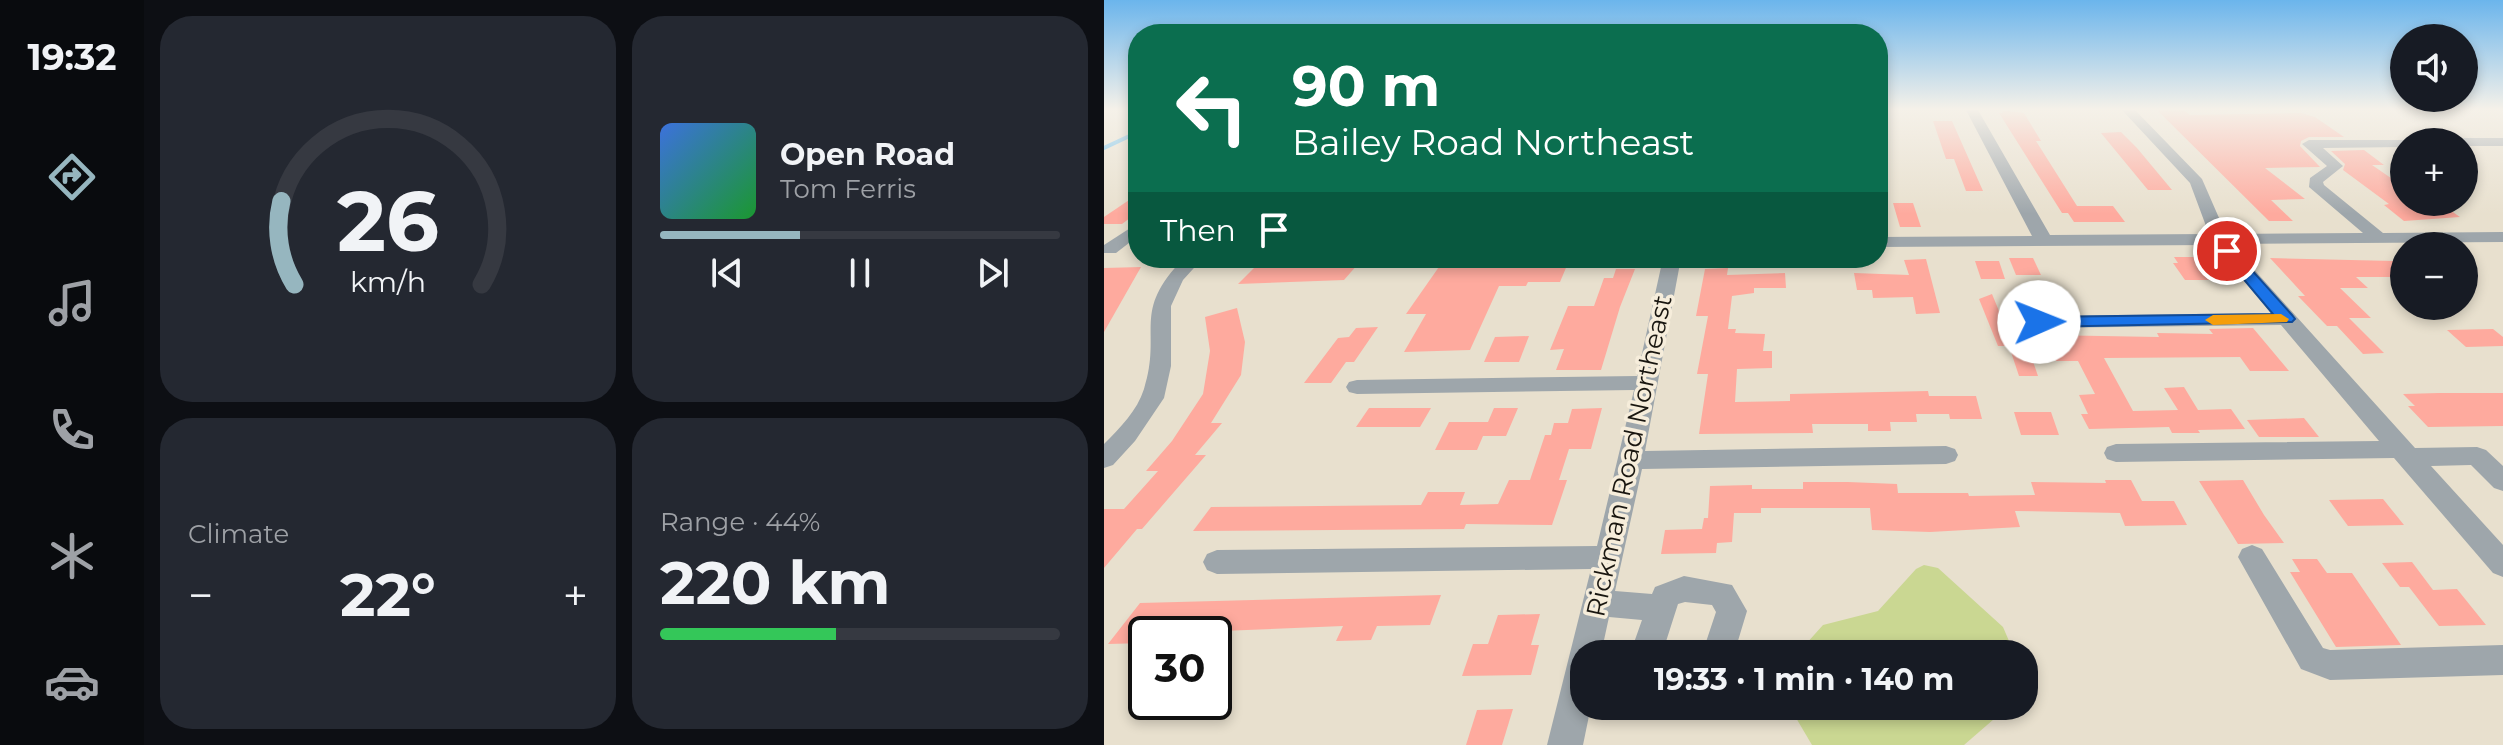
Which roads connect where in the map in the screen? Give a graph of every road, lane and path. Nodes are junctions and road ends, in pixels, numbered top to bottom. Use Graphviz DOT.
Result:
graph roads {
  1 [pos="1991,145"];
  2 [pos="2161,145"];
  3 [pos="2310,145"];
  4 [pos="1128,235"];
  5 [pos="2378,237"];
  6 [pos="2503,237"];
  7 [pos="2219,239"];
  8 [pos="2044,241"];
  9 [pos="1888,242"];
  10 [pos="1107,249"];
  11 [pos="1128,249"];
  12 [pos="1184,268"];
  13 [pos="1670,268"];
  14 [pos="2286,319"];
  15 [pos="2039,322"];
  16 [pos="1646,383"];
  17 [pos="1357,387"];
  18 [pos="2116,453"];
  19 [pos="2406,453"];
  20 [pos="1946,455"];
  21 [pos="1104,459"];
  22 [pos="1631,460"];
  23 [pos="2503,481"];
  24 [pos="2493,542"];
  25 [pos="1607,557"];
  26 [pos="2252,557"];
  27 [pos="1217,562"];
  28 [pos="2503,565"];
  29 [pos="1597,603"];
  30 [pos="1660,608"];
  31 [pos="1589,640"];
  32 [pos="1650,640"];
  33 [pos="1723,640"];
  34 [pos="2503,660"];
  35 [pos="1571,720"];
  36 [pos="1565,745"];
  1 -- 8 [label="street"];
  2 -- 7 [label="street"];
  3 -- 5 [label="street"];
  4 -- 10 [label="street"];
  5 -- 6 [label="street"];
  5 -- 7 [label="street"];
  7 -- 8 [label="street"];
  7 -- 14 [label="street"];
  8 -- 9 [label="street"];
  10 -- 11 [label="street"];
  12 -- 21 [label="street"];
  13 -- 16 [label="street, Rickman Road Northeast"];
  14 -- 15 [label="street"];
  14 -- 19 [label="street"];
  16 -- 17 [label="street"];
  16 -- 22 [label="street, Rickman Road Northeast"];
  18 -- 19 [label="street"];
  19 -- 23 [label="street"];
  19 -- 24 [label="street"];
  20 -- 22 [label="street"];
  22 -- 25 [label="street, Rickman Road Northeast"];
  24 -- 28 [label="street"];
  25 -- 27 [label="street"];
  25 -- 29 [label="street, Rickman Road Northeast"];
  26 -- 34 [label="street"];
  29 -- 30 [label="street"];
  29 -- 31 [label="street, Rickman Road Northeast"];
  30 -- 32 [label="street"];
  30 -- 33 [label="street"];
  35 -- 36 [label="street, Rickman Road Northeast"];
}
